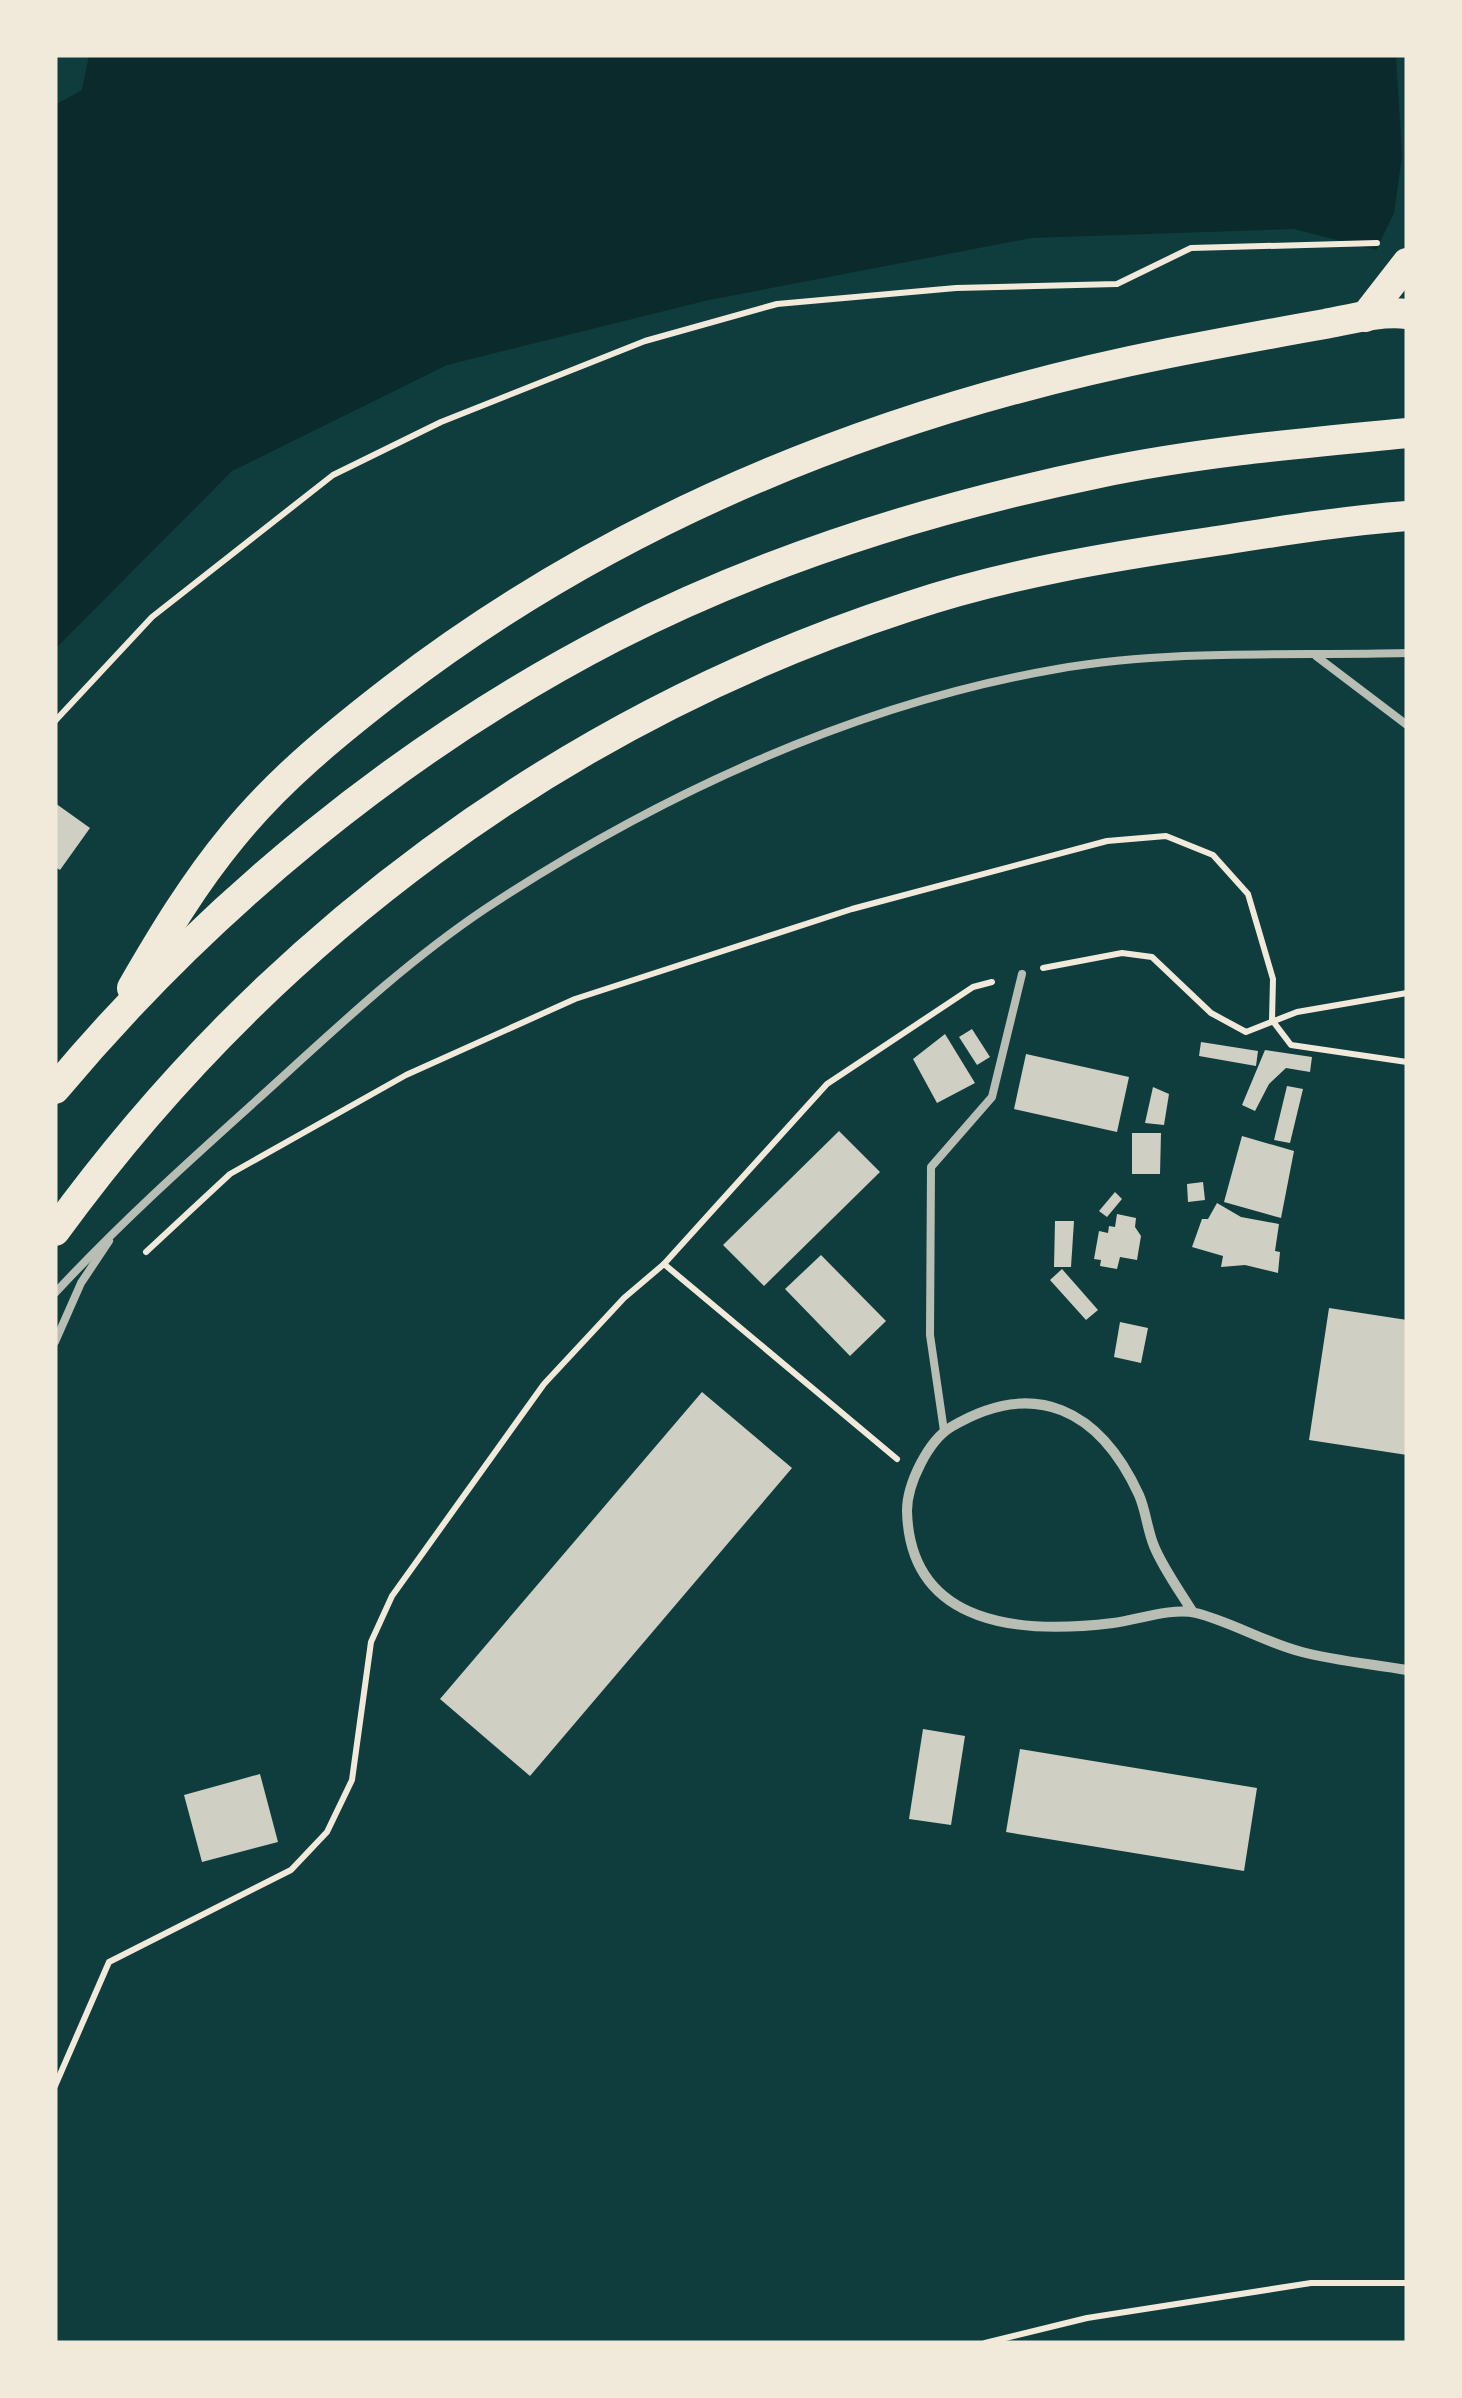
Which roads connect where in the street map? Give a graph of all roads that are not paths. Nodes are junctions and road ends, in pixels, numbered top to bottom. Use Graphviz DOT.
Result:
graph roads {
  1 [pos="1407,263"];
  2 [pos="1407,314"];
  3 [pos="1365,317"];
  4 [pos="1407,432"];
  5 [pos="1407,516"];
  6 [pos="1407,652"];
  7 [pos="1316,656"];
  8 [pos="1407,725"];
  9 [pos="1022,974"];
  10 [pos="113,1020"];
  11 [pos="55,1089"];
  12 [pos="124,1220"];
  13 [pos="55,1231"];
  14 [pos="55,1293"];
  15 [pos="55,1342"];
  16 [pos="944,1431"];
  17 [pos="1192,1611"];
  18 [pos="1407,1670"];
  1 -- 3 [label="highway"];
  2 -- 3 [label="highway"];
  3 -- 10 [label="highway"];
  4 -- 10 [label="highway"];
  5 -- 13 [label="highway"];
  6 -- 7 [label="lane"];
  7 -- 8 [label="lane"];
  7 -- 12 [label="lane"];
  9 -- 16 [label="lane"];
  10 -- 11 [label="highway"];
  12 -- 14 [label="lane"];
  12 -- 15 [label="lane"];
  16 -- 17 [label="street"];
  16 -- 17 [label="street"];
  17 -- 18 [label="street"];
}
